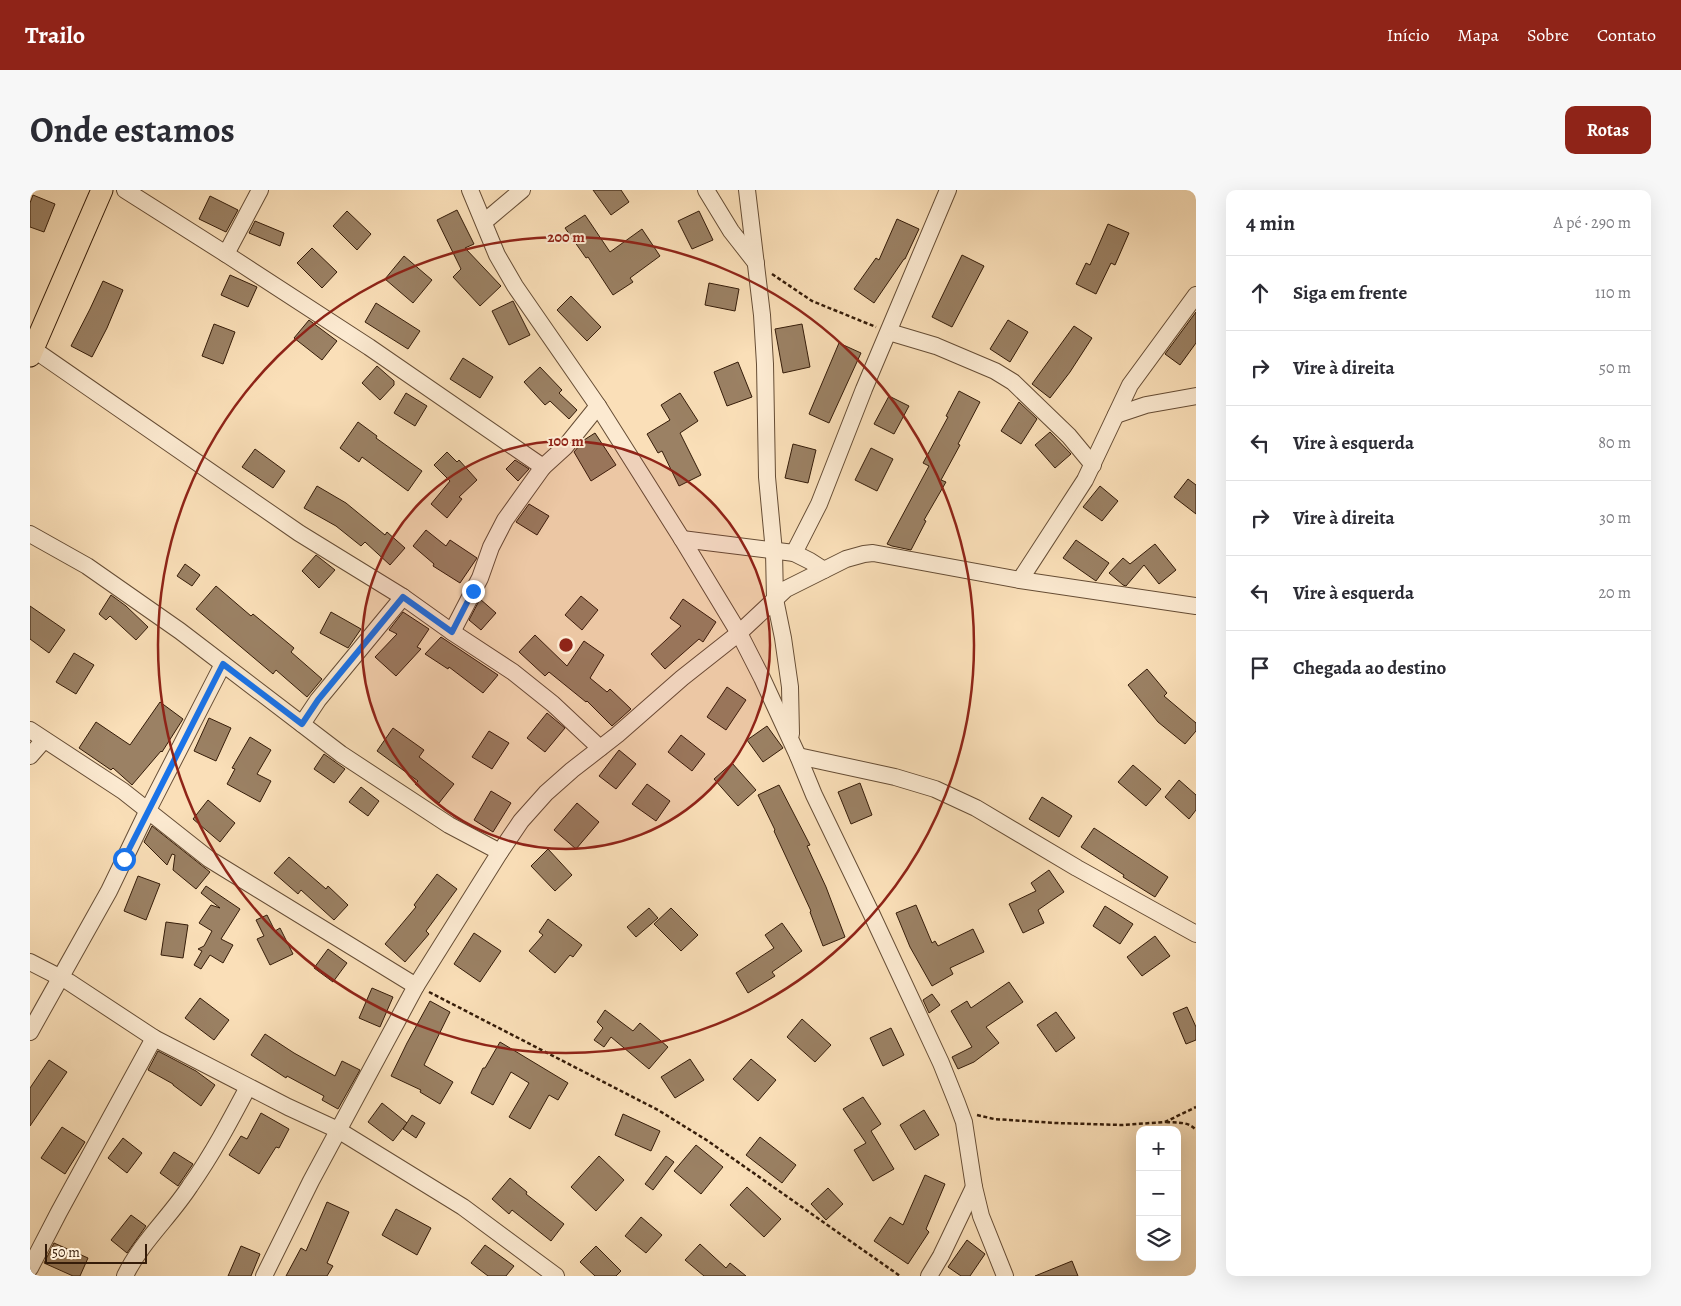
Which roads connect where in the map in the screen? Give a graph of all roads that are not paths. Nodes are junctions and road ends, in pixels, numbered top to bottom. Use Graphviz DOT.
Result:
graph roads {
  1 [pos="102,190"];
  2 [pos="125,190"];
  3 [pos="260,190"];
  4 [pos="470,190"];
  5 [pos="522,190"];
  6 [pos="706,190"];
  7 [pos="747,190"];
  8 [pos="948,190"];
  9 [pos="484,222"];
  10 [pos="226,254"];
  11 [pos="756,263"];
  12 [pos="1196,296"];
  13 [pos="888,332"];
  14 [pos="31,353"];
  15 [pos="1196,396"];
  16 [pos="598,406"];
  17 [pos="1116,415"];
  18 [pos="1093,465"];
  19 [pos="542,467"];
  20 [pos="30,534"];
  21 [pos="682,539"];
  22 [pos="774,552"];
  23 [pos="794,553"];
  24 [pos="824,570"];
  25 [pos="1020,580"];
  26 [pos="403,597"];
  27 [pos="775,599"];
  28 [pos="1196,606"];
  29 [pos="452,632"];
  30 [pos="739,633"];
  31 [pos="223,664"];
  32 [pos="302,724"];
  33 [pos="30,730"];
  34 [pos="44,740"];
  35 [pos="600,748"];
  36 [pos="795,748"];
  37 [pos="30,756"];
  38 [pos="148,810"];
  39 [pos="500,852"];
  40 [pos="1196,934"];
  41 [pos="30,962"];
  42 [pos="59,977"];
  43 [pos="416,986"];
  44 [pos="30,1032"];
  45 [pos="154,1038"];
  46 [pos="248,1087"];
  47 [pos="338,1130"];
  48 [pos="974,1187"];
  49 [pos="30,1268"];
  50 [pos="125,1276"];
  51 [pos="264,1276"];
  52 [pos="556,1276"];
  53 [pos="929,1276"];
  54 [pos="1005,1276"];
  1 -- 14 [label="main road"];
  2 -- 10 [label="street"];
  3 -- 10 [label="street"];
  4 -- 9 [label="street"];
  5 -- 9 [label="street"];
  6 -- 11 [label="street"];
  7 -- 11 [label="street"];
  8 -- 13 [label="street"];
  9 -- 16 [label="street"];
  10 -- 19 [label="street"];
  11 -- 22 [label="street"];
  12 -- 17 [label="street"];
  13 -- 18 [label="street"];
  13 -- 23 [label="street"];
  14 -- 26 [label="street"];
  15 -- 17 [label="street"];
  16 -- 19 [label="street"];
  16 -- 21 [label="street"];
  17 -- 18 [label="street"];
  18 -- 25 [label="street"];
  19 -- 29 [label="street"];
  20 -- 31 [label="street"];
  21 -- 22 [label="street"];
  21 -- 30 [label="street"];
  22 -- 23 [label="street"];
  22 -- 27 [label="street"];
  23 -- 24 [label="street"];
  24 -- 25 [label="street"];
  24 -- 27 [label="street"];
  25 -- 28 [label="street"];
  26 -- 29 [label="street"];
  26 -- 32 [label="street"];
  27 -- 30 [label="street"];
  27 -- 36 [label="street"];
  29 -- 35 [label="street"];
  30 -- 35 [label="street"];
  30 -- 36 [label="street"];
  31 -- 32 [label="street"];
  31 -- 38 [label="street"];
  32 -- 39 [label="street"];
  33 -- 34 [label="street"];
  34 -- 37 [label="street"];
  34 -- 38 [label="street"];
  35 -- 39 [label="street"];
  36 -- 40 [label="street"];
  36 -- 48 [label="street"];
  38 -- 42 [label="street"];
  38 -- 43 [label="street"];
  39 -- 43 [label="street"];
  41 -- 42 [label="street"];
  42 -- 44 [label="street"];
  42 -- 45 [label="street"];
  43 -- 47 [label="street"];
  45 -- 46 [label="street"];
  45 -- 49 [label="street"];
  46 -- 47 [label="street"];
  46 -- 50 [label="street"];
  47 -- 51 [label="street"];
  47 -- 52 [label="street"];
  48 -- 53 [label="street"];
  48 -- 54 [label="street"];
}
